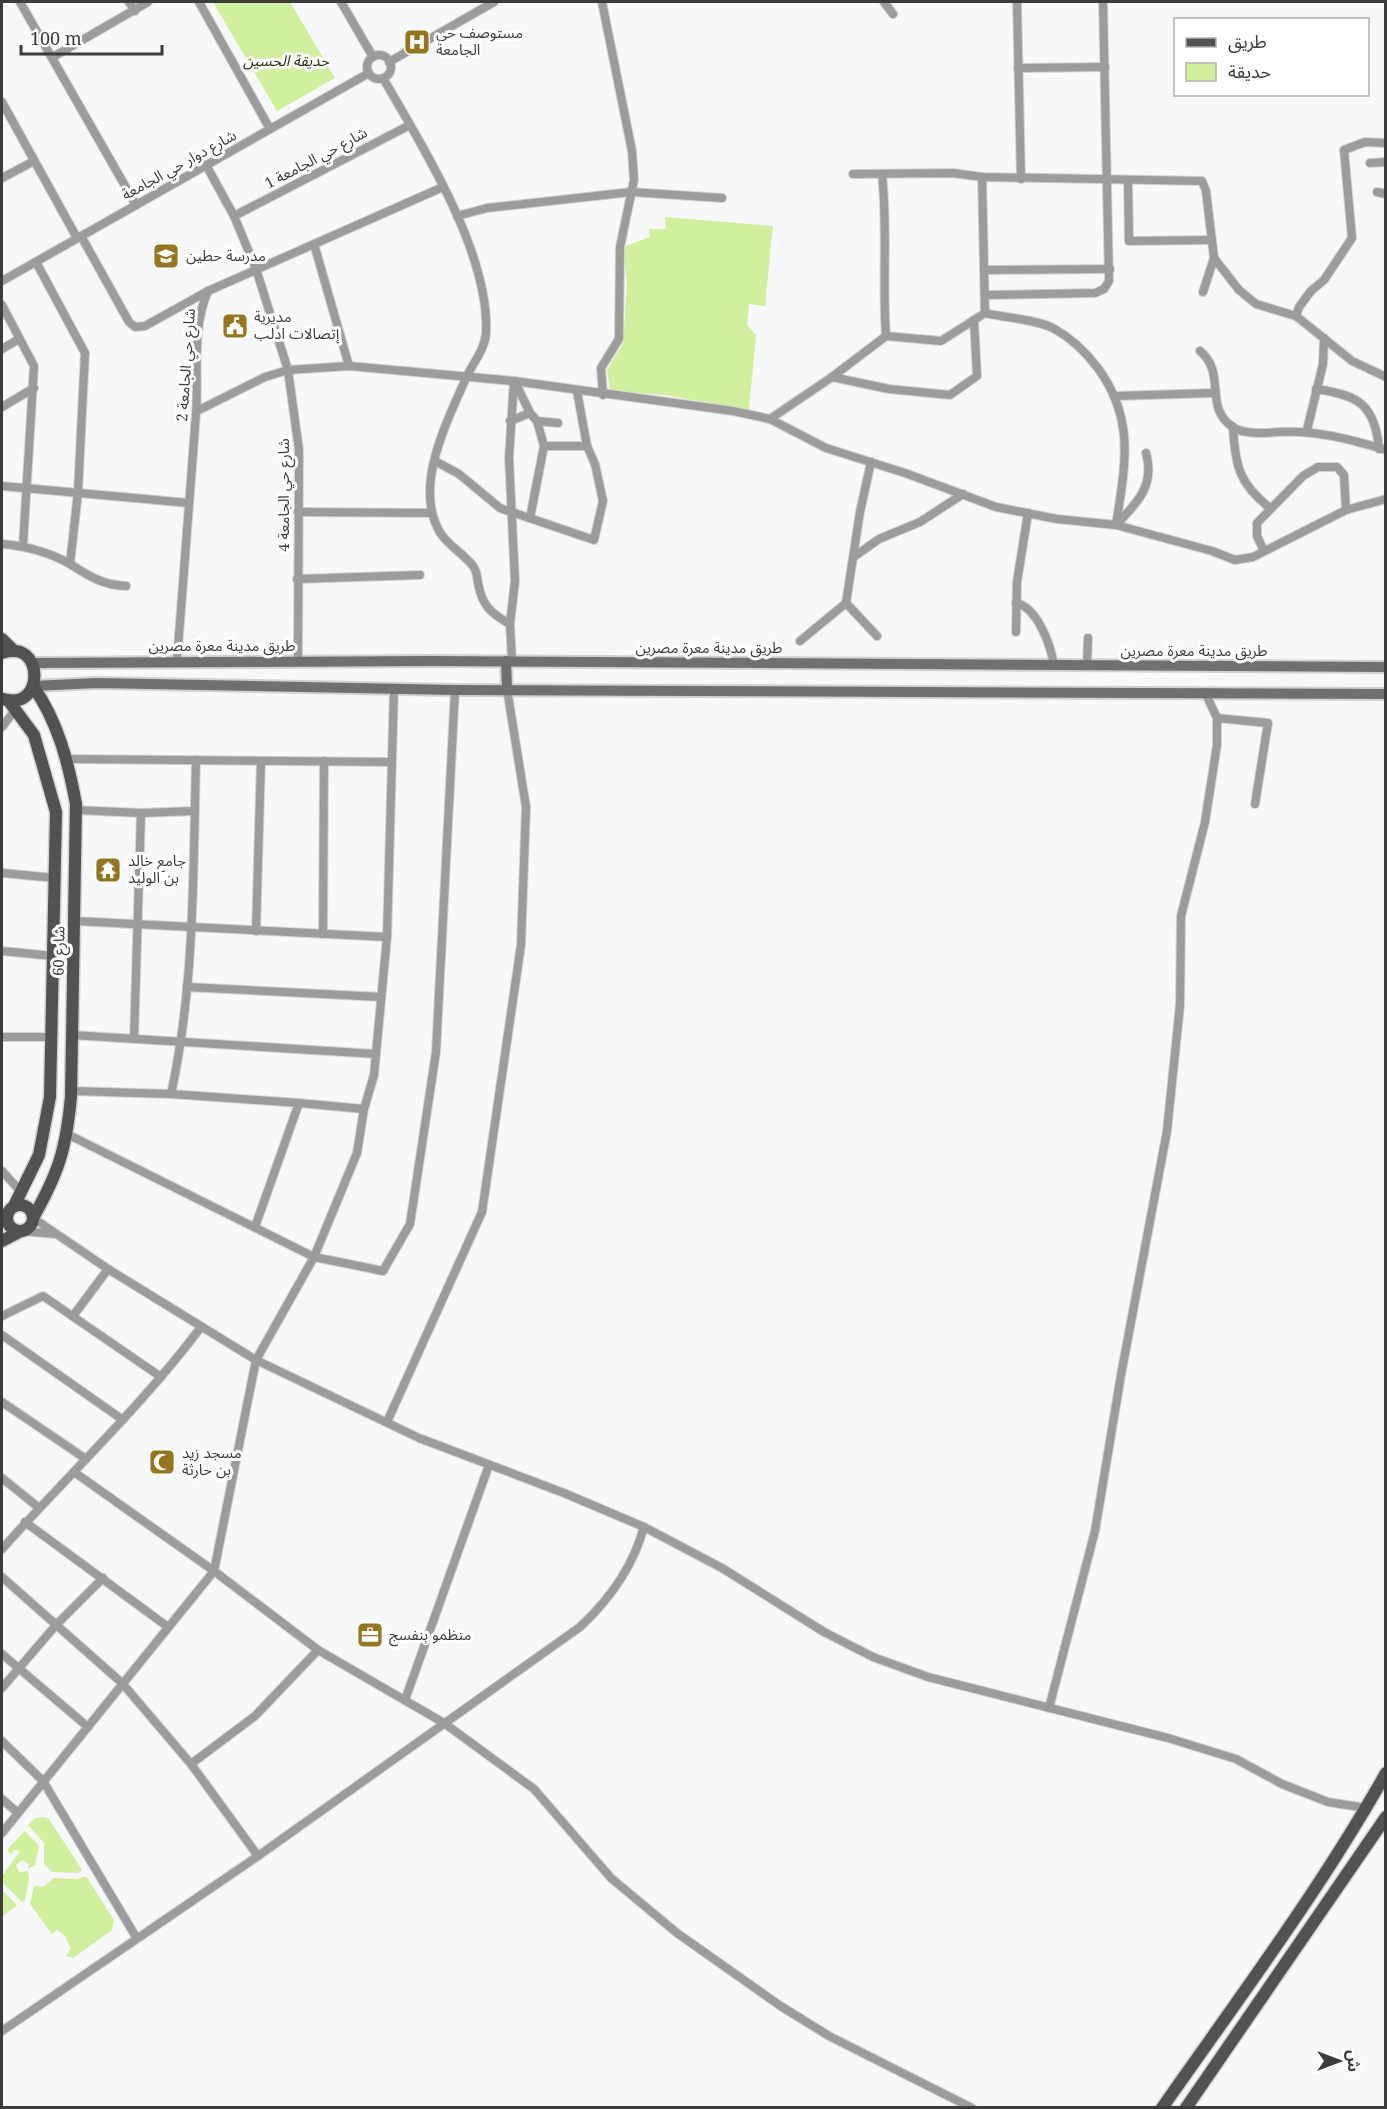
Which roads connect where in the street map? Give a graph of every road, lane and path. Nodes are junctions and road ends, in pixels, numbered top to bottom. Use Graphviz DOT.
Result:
graph roads {
  1 [pos="20,2"];
  2 [pos="129,2"];
  3 [pos="148,2"];
  4 [pos="200,2"];
  5 [pos="341,2"];
  6 [pos="494,2"];
  7 [pos="602,2"];
  8 [pos="884,2"];
  9 [pos="1017,2"];
  10 [pos="1103,2"];
  11 [pos="135,11"];
  12 [pos="893,14"];
  13 [pos="53,57"];
  14 [pos="374,57"];
  15 [pos="389,62"];
  16 [pos="1018,68"];
  17 [pos="1105,68"];
  18 [pos="369,73"];
  19 [pos="384,78"];
  20 [pos="2,102"];
  21 [pos="410,124"];
  22 [pos="270,129"];
  23 [pos="1386,143"];
  24 [pos="34,161"];
  25 [pos="1386,162"];
  26 [pos="1370,163"];
  27 [pos="206,165"];
  28 [pos="853,174"];
  29 [pos="882,174"];
  30 [pos="982,177"];
  31 [pos="2,178"];
  32 [pos="1021,178"];
  33 [pos="1108,181"];
  34 [pos="1128,181"];
  35 [pos="443,187"];
  36 [pos="631,192"];
  37 [pos="722,198"];
  38 [pos="136,205"];
  39 [pos="234,216"];
  40 [pos="457,216"];
  41 [pos="79,237"];
  42 [pos="1212,240"];
  43 [pos="314,244"];
  44 [pos="1215,258"];
  45 [pos="36,261"];
  46 [pos="256,269"];
  47 [pos="1110,269"];
  48 [pos="984,270"];
  49 [pos="2,281"];
  50 [pos="208,291"];
  51 [pos="1203,292"];
  52 [pos="985,295"];
  53 [pos="2,305"];
  54 [pos="986,313"];
  55 [pos="1296,316"];
  56 [pos="974,320"];
  57 [pos="886,336"];
  58 [pos="19,339"];
  59 [pos="1324,339"];
  60 [pos="2,349"];
  61 [pos="1200,351"];
  62 [pos="349,366"];
  63 [pos="288,370"];
  64 [pos="466,376"];
  65 [pos="832,377"];
  66 [pos="1386,377"];
  67 [pos="514,381"];
  68 [pos="34,388"];
  69 [pos="1316,389"];
  70 [pos="577,391"];
  71 [pos="1215,393"];
  72 [pos="603,395"];
  73 [pos="1115,396"];
  74 [pos="2,407"];
  75 [pos="196,411"];
  76 [pos="530,413"];
  77 [pos="770,419"];
  78 [pos="510,421"];
  79 [pos="537,421"];
  80 [pos="558,423"];
  81 [pos="1386,424"];
  82 [pos="1376,426"];
  83 [pos="1233,428"];
  84 [pos="1307,430"];
  85 [pos="544,446"];
  86 [pos="587,446"];
  87 [pos="1382,449"];
  88 [pos="1146,453"];
  89 [pos="435,461"];
  90 [pos="871,462"];
  91 [pos="2,486"];
  92 [pos="27,487"];
  93 [pos="78,492"];
  94 [pos="963,494"];
  95 [pos="1386,499"];
  96 [pos="189,502"];
  97 [pos="1270,508"];
  98 [pos="1347,510"];
  99 [pos="511,511"];
  100 [pos="298,512"];
  101 [pos="432,513"];
  102 [pos="1028,513"];
  103 [pos="530,518"];
  104 [pos="1116,525"];
  105 [pos="2,544"];
  106 [pos="23,546"];
  107 [pos="1264,551"];
  108 [pos="855,556"];
  109 [pos="70,564"];
  110 [pos="420,575"];
  111 [pos="297,579"];
  112 [pos="126,586"];
  113 [pos="846,603"];
  114 [pos="1016,603"];
  115 [pos="510,624"];
  116 [pos="1016,632"];
  117 [pos="877,636"];
  118 [pos="1088,638"];
  119 [pos="2,639"];
  120 [pos="800,641"];
  121 [pos="8,652"];
  122 [pos="509,661"];
  123 [pos="177,662"];
  124 [pos="298,662"];
  125 [pos="31,663"];
  126 [pos="1054,666"];
  127 [pos="1087,666"];
  128 [pos="1386,668"];
  129 [pos="33,686"];
  130 [pos="394,689"];
  131 [pos="507,689"];
  132 [pos="455,690"];
  133 [pos="1205,692"];
  134 [pos="1386,694"];
  135 [pos="8,702"];
  136 [pos="1217,718"];
  137 [pos="55,725"];
  138 [pos="2,727"];
  139 [pos="34,735"];
  140 [pos="68,759"];
  141 [pos="196,760"];
  142 [pos="261,761"];
  143 [pos="324,761"];
  144 [pos="391,762"];
  145 [pos="1255,804"];
  146 [pos="76,810"];
  147 [pos="195,811"];
  148 [pos="141,813"];
  149 [pos="2,873"];
  150 [pos="55,878"];
  151 [pos="75,921"];
  152 [pos="139,924"];
  153 [pos="192,927"];
  154 [pos="256,930"];
  155 [pos="323,934"];
  156 [pos="387,937"];
  157 [pos="2,951"];
  158 [pos="53,956"];
  159 [pos="187,987"];
  160 [pos="381,997"];
  161 [pos="72,1035"];
  162 [pos="2,1037"];
  163 [pos="51,1037"];
  164 [pos="134,1039"];
  165 [pos="182,1042"];
  166 [pos="376,1054"];
  167 [pos="71,1091"];
  168 [pos="171,1094"];
  169 [pos="299,1103"];
  170 [pos="364,1109"];
  171 [pos="67,1134"];
  172 [pos="2,1171"];
  173 [pos="22,1193"];
  174 [pos="14,1206"];
  175 [pos="33,1218"];
  176 [pos="4,1222"];
  177 [pos="255,1227"];
  178 [pos="21,1231"];
  179 [pos="56,1234"];
  180 [pos="2,1241"];
  181 [pos="314,1257"];
  182 [pos="108,1269"];
  183 [pos="2,1316"];
  184 [pos="74,1316"];
  185 [pos="201,1328"];
  186 [pos="2,1335"];
  187 [pos="256,1360"];
  188 [pos="161,1377"];
  189 [pos="2,1402"];
  190 [pos="123,1420"];
  191 [pos="387,1422"];
  192 [pos="86,1459"];
  193 [pos="489,1465"];
  194 [pos="74,1472"];
  195 [pos="2,1478"];
  196 [pos="39,1507"];
  197 [pos="25,1522"];
  198 [pos="644,1527"];
  199 [pos="2,1549"];
  200 [pos="214,1571"];
  201 [pos="2,1577"];
  202 [pos="104,1578"];
  203 [pos="56,1625"];
  204 [pos="168,1627"];
  205 [pos="318,1650"];
  206 [pos="2,1654"];
  207 [pos="18,1669"];
  208 [pos="122,1683"];
  209 [pos="2,1688"];
  210 [pos="405,1700"];
  211 [pos="1049,1708"];
  212 [pos="444,1723"];
  213 [pos="88,1727"];
  214 [pos="2,1741"];
  215 [pos="191,1764"];
  216 [pos="1386,1773"];
  217 [pos="43,1781"];
  218 [pos="2,1799"];
  219 [pos="1366,1808"];
  220 [pos="18,1813"];
  221 [pos="1386,1817"];
  222 [pos="2,1833"];
  223 [pos="258,1856"];
  224 [pos="136,1937"];
  225 [pos="2,2031"];
  226 [pos="972,2108"];
  227 [pos="1162,2108"];
  228 [pos="1186,2108"];
  1 -- 13 [label="street"];
  2 -- 11 [label="street"];
  3 -- 11 [label="street"];
  4 -- 22 [label="street"];
  5 -- 14 [label="street"];
  6 -- 15 [label="street"];
  7 -- 36 [label="street"];
  8 -- 12 [label="street"];
  9 -- 16 [label="street"];
  10 -- 17 [label="street"];
  11 -- 13 [label="street"];
  13 -- 38 [label="street"];
  14 -- 15 [label="street"];
  14 -- 18 [label="street"];
  15 -- 19 [label="street"];
  16 -- 17 [label="street"];
  16 -- 32 [label="street"];
  17 -- 33 [label="street"];
  18 -- 19 [label="street"];
  18 -- 22 [label="street, شارع دوار حي الجامعة"];
  19 -- 21 [label="street"];
  20 -- 24 [label="street"];
  21 -- 35 [label="street"];
  21 -- 39 [label="street, شارع حي الجامعة 1"];
  22 -- 27 [label="street, شارع دوار حي الجامعة"];
  23 -- 55 [label="street"];
  24 -- 31 [label="street"];
  24 -- 41 [label="street"];
  25 -- 26 [label="street"];
  27 -- 38 [label="street, شارع دوار حي الجامعة"];
  27 -- 39 [label="street, شارع حي الجامعة 4"];
  28 -- 29 [label="street"];
  29 -- 30 [label="street"];
  29 -- 57 [label="street"];
  30 -- 32 [label="street"];
  30 -- 48 [label="street"];
  32 -- 33 [label="street"];
  33 -- 34 [label="street"];
  33 -- 47 [label="street"];
  34 -- 42 [label="street"];
  34 -- 42 [label="street"];
  35 -- 40 [label="street"];
  35 -- 43 [label="street, شارع حي الجامعة 2"];
  36 -- 37 [label="street"];
  36 -- 40 [label="street"];
  36 -- 72 [label="street"];
  38 -- 41 [label="street, شارع دوار حي الجامعة"];
  39 -- 46 [label="street, شارع حي الجامعة 4"];
  40 -- 64 [label="street"];
  41 -- 45 [label="street, شارع دوار حي الجامعة"];
  41 -- 50 [label="street"];
  42 -- 44 [label="street"];
  43 -- 46 [label="street, شارع حي الجامعة 2"];
  43 -- 62 [label="street"];
  44 -- 51 [label="street"];
  44 -- 55 [label="street"];
  45 -- 49 [label="street, شارع دوار حي الجامعة"];
  45 -- 93 [label="street"];
  46 -- 50 [label="street, شارع حي الجامعة 2"];
  46 -- 63 [label="street, شارع حي الجامعة 4"];
  47 -- 48 [label="street"];
  47 -- 52 [label="street"];
  48 -- 52 [label="street"];
  50 -- 75 [label="street, شارع حي الجامعة 2"];
  52 -- 54 [label="street"];
  53 -- 58 [label="street"];
  54 -- 56 [label="street"];
  54 -- 73 [label="street"];
  55 -- 59 [label="street"];
  56 -- 57 [label="street"];
  56 -- 65 [label="street"];
  57 -- 65 [label="street"];
  58 -- 60 [label="street"];
  58 -- 68 [label="street"];
  59 -- 66 [label="street"];
  59 -- 69 [label="street"];
  61 -- 71 [label="street"];
  62 -- 63 [label="street"];
  62 -- 64 [label="street"];
  63 -- 75 [label="street"];
  63 -- 100 [label="street, شارع حي الجامعة 4"];
  64 -- 67 [label="street"];
  64 -- 89 [label="street"];
  65 -- 77 [label="street"];
  67 -- 70 [label="street"];
  67 -- 76 [label="street"];
  67 -- 78 [label="street"];
  68 -- 74 [label="street"];
  68 -- 92 [label="street"];
  69 -- 82 [label="street"];
  69 -- 84 [label="street"];
  70 -- 72 [label="street"];
  70 -- 86 [label="street"];
  71 -- 73 [label="street"];
  71 -- 83 [label="street"];
  72 -- 77 [label="street"];
  73 -- 104 [label="street"];
  75 -- 96 [label="street, شارع حي الجامعة 2"];
  76 -- 78 [label="street"];
  76 -- 79 [label="street"];
  77 -- 90 [label="street"];
  78 -- 99 [label="street"];
  79 -- 80 [label="street"];
  79 -- 85 [label="street"];
  81 -- 82 [label="street"];
  82 -- 87 [label="street"];
  83 -- 84 [label="street"];
  83 -- 97 [label="street"];
  84 -- 87 [label="street"];
  85 -- 86 [label="street"];
  85 -- 103 [label="street"];
  86 -- 103 [label="street"];
  88 -- 104 [label="street"];
  89 -- 99 [label="street"];
  89 -- 101 [label="street"];
  90 -- 94 [label="street"];
  90 -- 108 [label="street"];
  91 -- 92 [label="street"];
  92 -- 93 [label="street"];
  92 -- 106 [label="street"];
  93 -- 96 [label="street"];
  93 -- 109 [label="street"];
  94 -- 102 [label="street"];
  94 -- 108 [label="street"];
  95 -- 98 [label="street"];
  96 -- 123 [label="street, شارع حي الجامعة 2"];
  97 -- 98 [label="street"];
  97 -- 107 [label="street"];
  98 -- 107 [label="street"];
  99 -- 103 [label="street"];
  99 -- 115 [label="street"];
  100 -- 101 [label="street"];
  100 -- 111 [label="street, شارع حي الجامعة 4"];
  101 -- 115 [label="street"];
  102 -- 104 [label="street"];
  102 -- 114 [label="street"];
  104 -- 107 [label="street"];
  105 -- 106 [label="street"];
  106 -- 109 [label="street"];
  108 -- 113 [label="street"];
  109 -- 112 [label="street"];
  110 -- 111 [label="street"];
  111 -- 124 [label="street, شارع حي الجامعة 4"];
  113 -- 117 [label="street"];
  113 -- 120 [label="street"];
  114 -- 116 [label="street"];
  114 -- 126 [label="street"];
  115 -- 122 [label="street"];
  118 -- 127 [label="street"];
  119 -- 121 [label="main road"];
  121 -- 125 [label="main road"];
  122 -- 124 [label="main road, طريق مدينة معرة مصرين"];
  122 -- 126 [label="main road, طريق مدينة معرة مصرين"];
  122 -- 131 [label="main road"];
  123 -- 124 [label="main road, طريق مدينة معرة مصرين"];
  123 -- 125 [label="main road, طريق مدينة معرة مصرين"];
  125 -- 129 [label="main road"];
  126 -- 127 [label="main road, طريق مدينة معرة مصرين"];
  127 -- 128 [label="main road, طريق مدينة معرة مصرين"];
  129 -- 130 [label="main road"];
  129 -- 135 [label="main road"];
  129 -- 137 [label="main road, شارع 60"];
  130 -- 132 [label="main road"];
  130 -- 144 [label="street"];
  131 -- 132 [label="main road"];
  131 -- 133 [label="main road"];
  131 -- 191 [label="street"];
  132 -- 181 [label="street"];
  133 -- 134 [label="main road"];
  133 -- 136 [label="street"];
  135 -- 138 [label="street"];
  135 -- 139 [label="main road, شارع 60"];
  136 -- 145 [label="street"];
  136 -- 211 [label="street"];
  137 -- 139 [label="main road"];
  137 -- 140 [label="main road, شارع 60"];
  139 -- 150 [label="main road, شارع 60"];
  140 -- 141 [label="street"];
  140 -- 146 [label="main road, شارع 60"];
  141 -- 142 [label="street"];
  141 -- 147 [label="street"];
  142 -- 143 [label="street"];
  142 -- 154 [label="street"];
  143 -- 144 [label="street"];
  143 -- 155 [label="street"];
  144 -- 156 [label="street"];
  146 -- 148 [label="street"];
  146 -- 151 [label="main road, شارع 60"];
  147 -- 148 [label="street"];
  147 -- 153 [label="street"];
  148 -- 152 [label="street"];
  149 -- 150 [label="street"];
  150 -- 158 [label="main road, شارع 60"];
  151 -- 152 [label="street"];
  151 -- 161 [label="main road, شارع 60"];
  152 -- 153 [label="street"];
  152 -- 164 [label="street"];
  153 -- 154 [label="street"];
  153 -- 159 [label="street"];
  154 -- 155 [label="street"];
  155 -- 156 [label="street"];
  156 -- 160 [label="street"];
  157 -- 158 [label="street"];
  158 -- 163 [label="main road, شارع 60"];
  159 -- 160 [label="street"];
  159 -- 165 [label="street"];
  160 -- 166 [label="street"];
  161 -- 164 [label="street"];
  161 -- 167 [label="main road, شارع 60"];
  162 -- 163 [label="street"];
  163 -- 173 [label="main road, شارع 60"];
  164 -- 165 [label="street"];
  165 -- 166 [label="street"];
  165 -- 168 [label="street"];
  166 -- 170 [label="street"];
  167 -- 168 [label="street"];
  167 -- 171 [label="main road, شارع 60"];
  168 -- 169 [label="street"];
  169 -- 170 [label="street"];
  169 -- 177 [label="street"];
  170 -- 181 [label="street"];
  171 -- 175 [label="main road, شارع 60"];
  171 -- 177 [label="street"];
  172 -- 173 [label="street"];
  173 -- 174 [label="main road, شارع 60"];
  174 -- 175 [label="main road"];
  174 -- 176 [label="main road"];
  175 -- 178 [label="main road"];
  175 -- 179 [label="street"];
  176 -- 178 [label="main road"];
  177 -- 181 [label="street"];
  178 -- 179 [label="street"];
  178 -- 180 [label="main road"];
  179 -- 182 [label="street"];
  181 -- 187 [label="street"];
  182 -- 184 [label="street"];
  182 -- 185 [label="street"];
  183 -- 184 [label="street"];
  184 -- 188 [label="street"];
  185 -- 187 [label="street"];
  185 -- 188 [label="street"];
  186 -- 190 [label="street"];
  187 -- 191 [label="street"];
  187 -- 200 [label="street"];
  188 -- 190 [label="street"];
  189 -- 192 [label="street"];
  190 -- 192 [label="street"];
  191 -- 193 [label="street"];
  192 -- 194 [label="street"];
  193 -- 198 [label="street"];
  193 -- 210 [label="street"];
  194 -- 196 [label="street"];
  194 -- 200 [label="street"];
  195 -- 196 [label="street"];
  196 -- 197 [label="street"];
  197 -- 199 [label="street"];
  197 -- 202 [label="street"];
  198 -- 211 [label="street"];
  198 -- 212 [label="street"];
  200 -- 204 [label="street"];
  200 -- 205 [label="street"];
  201 -- 203 [label="street"];
  202 -- 203 [label="street"];
  202 -- 204 [label="street"];
  203 -- 207 [label="street"];
  203 -- 208 [label="street"];
  204 -- 208 [label="street"];
  205 -- 210 [label="street"];
  205 -- 215 [label="street"];
  206 -- 207 [label="street"];
  207 -- 209 [label="street"];
  207 -- 213 [label="street"];
  208 -- 213 [label="street"];
  208 -- 215 [label="street"];
  210 -- 212 [label="street"];
  211 -- 219 [label="street"];
  212 -- 223 [label="street"];
  212 -- 226 [label="street"];
  213 -- 217 [label="street"];
  214 -- 217 [label="street"];
  215 -- 223 [label="street"];
  216 -- 219 [label="main road"];
  217 -- 220 [label="street"];
  217 -- 224 [label="street"];
  218 -- 220 [label="street"];
  219 -- 227 [label="main road"];
  220 -- 222 [label="street"];
  221 -- 228 [label="main road"];
  223 -- 224 [label="street"];
  224 -- 225 [label="street"];
}
